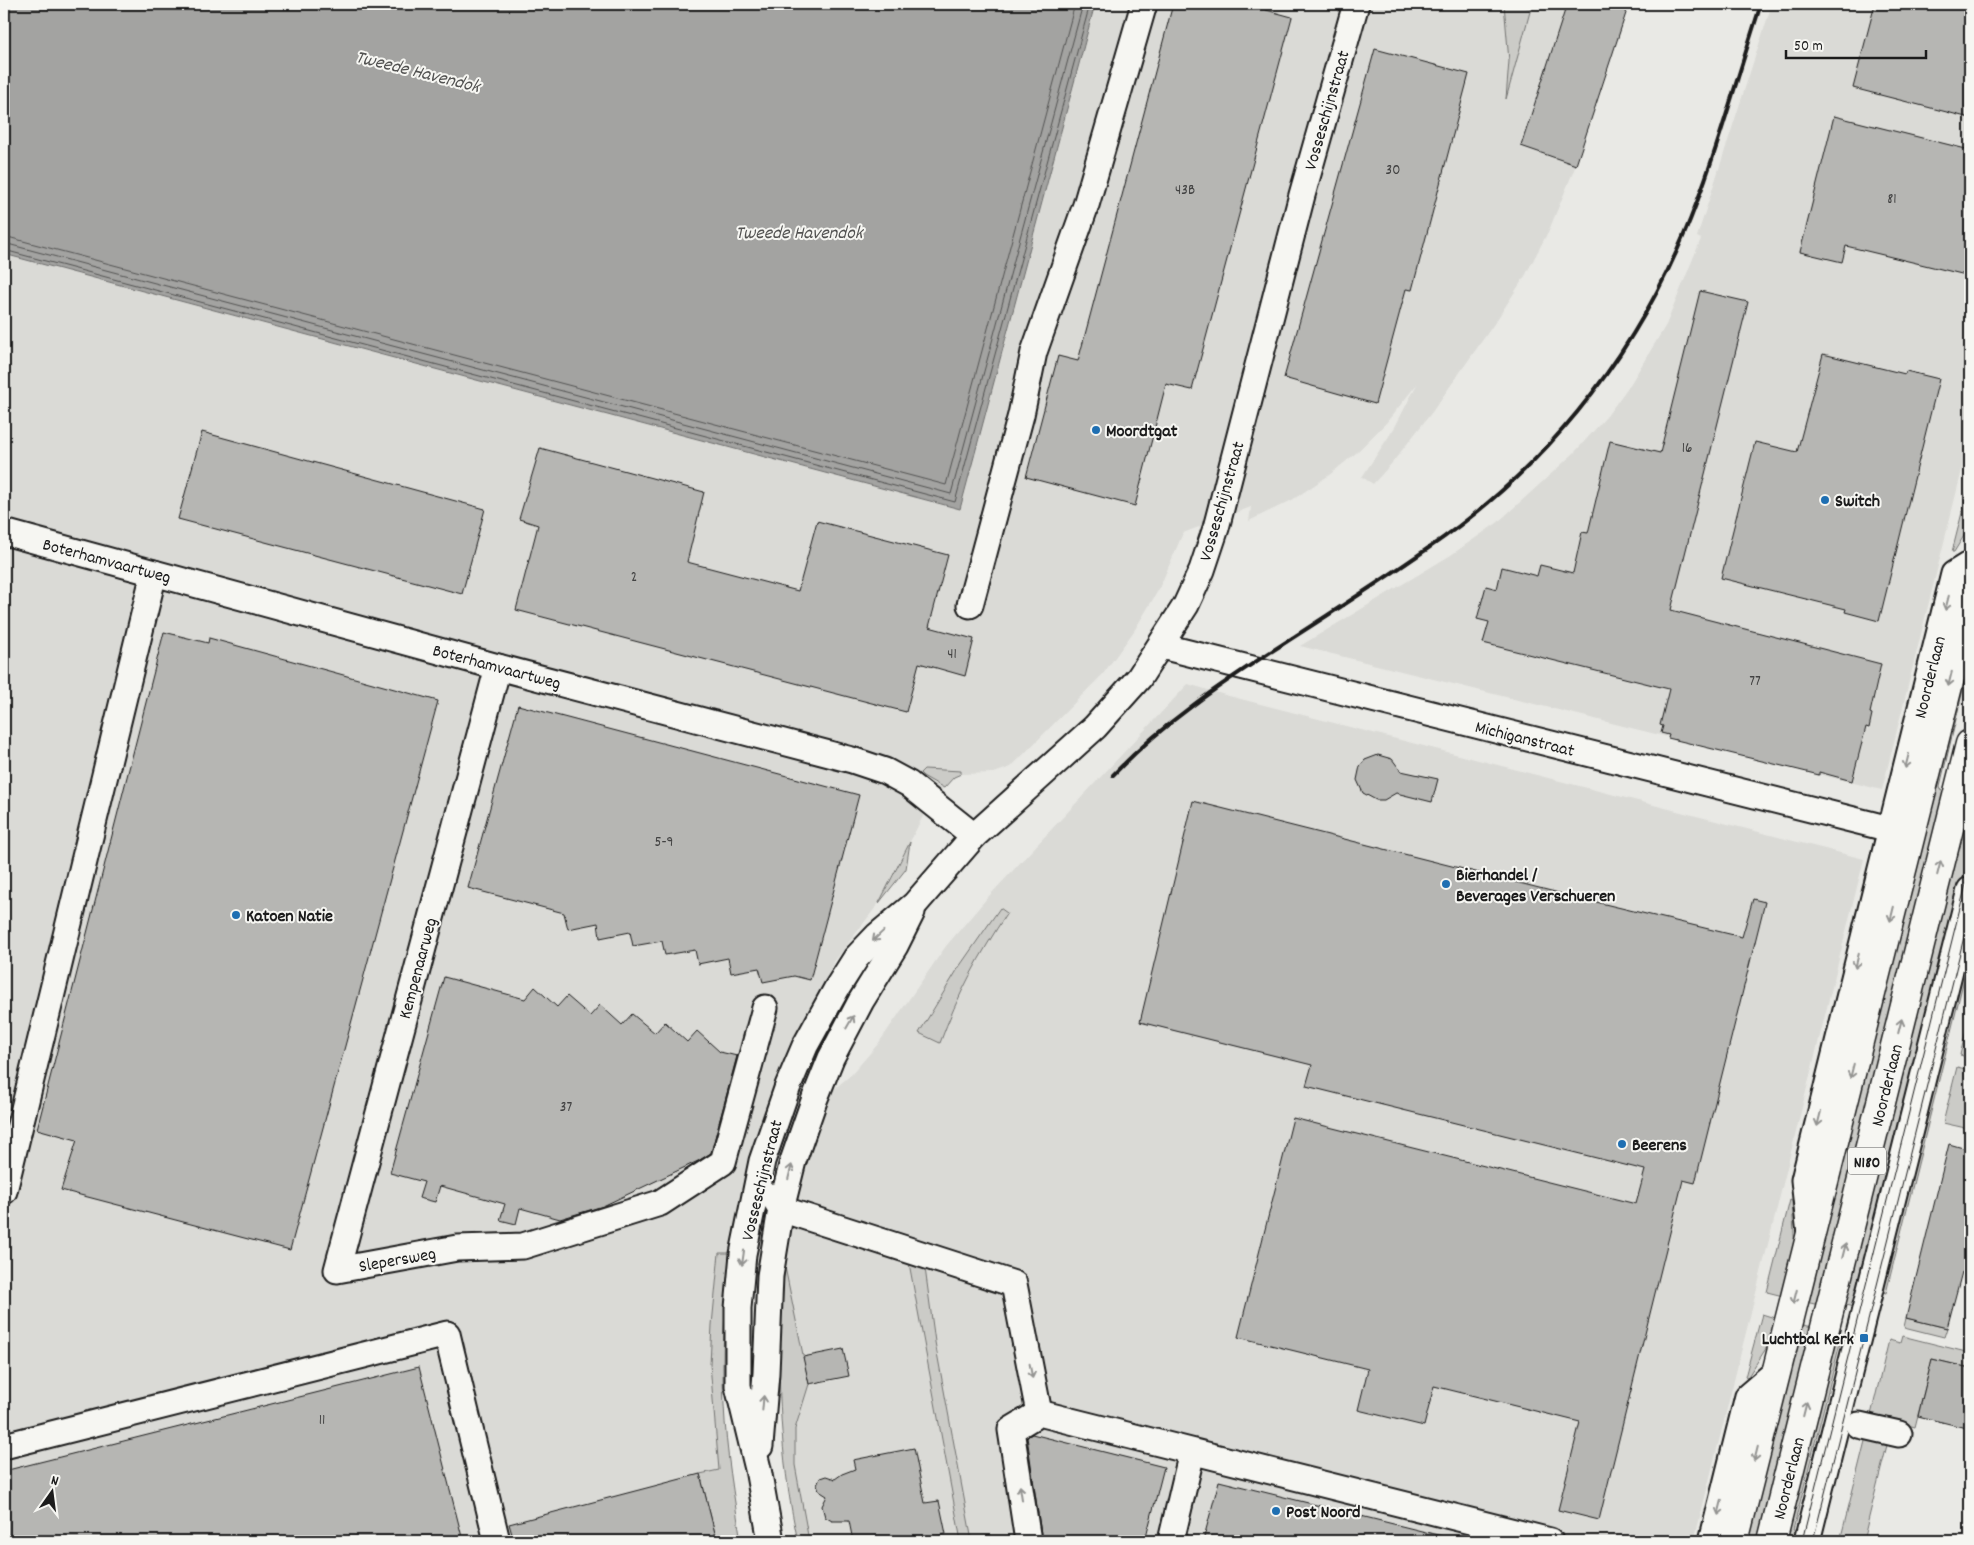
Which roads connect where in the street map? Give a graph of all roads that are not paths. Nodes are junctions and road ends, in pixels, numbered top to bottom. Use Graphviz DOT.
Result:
graph roads {
  1 [pos="1144,4"];
  2 [pos="1351,5"];
  3 [pos="4,532"];
  4 [pos="1970,564"];
  5 [pos="154,573"];
  6 [pos="1970,598"];
  7 [pos="970,605"];
  8 [pos="1161,646"];
  9 [pos="498,667"];
  10 [pos="1970,744"];
  11 [pos="1890,829"];
  12 [pos="974,836"];
  13 [pos="1970,890"];
  14 [pos="915,904"];
  15 [pos="765,1008"];
  16 [pos="788,1086"];
  17 [pos="4,1191"];
  18 [pos="781,1209"];
  19 [pos="747,1234"];
  20 [pos="1810,1236"];
  21 [pos="337,1270"];
  22 [pos="1777,1371"];
  23 [pos="1039,1413"];
  24 [pos="1859,1425"];
  25 [pos="1899,1434"];
  26 [pos="4,1446"];
  27 [pos="1192,1452"];
  28 [pos="758,1469"];
  29 [pos="497,1541"];
  30 [pos="771,1541"];
  31 [pos="1028,1541"];
  32 [pos="1170,1541"];
  33 [pos="1550,1541"];
  34 [pos="1712,1541"];
  35 [pos="1734,1541"];
  36 [pos="1772,1541"];
  37 [pos="1807,1541"];
  1 -- 7 [label="street"];
  2 -- 8 [label="street, Vosseschijnstraat"];
  3 -- 5 [label="street, Boterhamvaartweg"];
  4 -- 11 [label="street, Noorderlaan, one-way"];
  5 -- 9 [label="street, Boterhamvaartweg"];
  5 -- 17 [label="street"];
  6 -- 20 [label="main road, Noorderlaan / N180, one-way"];
  8 -- 11 [label="street, Michiganstraat"];
  8 -- 12 [label="street, Vosseschijnstraat"];
  9 -- 12 [label="street, Boterhamvaartweg"];
  9 -- 21 [label="street, Kempenaarweg"];
  36 -- 10 [label="main road, Noorderlaan / N180, one-way"];
  11 -- 20 [label="street, Noorderlaan, one-way"];
  12 -- 14 [label="street, Vosseschijnstraat"];
  13 -- 37 [label="street"];
  14 -- 16 [label="street, Vosseschijnstraat, one-way"];
  18 -- 14 [label="street, Vosseschijnstraat, one-way"];
  15 -- 21 [label="street, Slepersweg"];
  16 -- 18 [label="street"];
  16 -- 19 [label="street, Vosseschijnstraat"];
  18 -- 19 [label="street"];
  18 -- 23 [label="street, one-way"];
  28 -- 18 [label="street, Vosseschijnstraat, one-way"];
  19 -- 28 [label="street, Vosseschijnstraat, one-way"];
  20 -- 22 [label="main road, Noorderlaan / N180, one-way"];
  22 -- 34 [label="street, one-way"];
  22 -- 35 [label="main road, Noorderlaan / N180, one-way"];
  23 -- 27 [label="street"];
  31 -- 23 [label="street, one-way"];
  24 -- 25 [label="street"];
  26 -- 29 [label="street"];
  27 -- 32 [label="street"];
  27 -- 33 [label="street"];
  28 -- 30 [label="street, Vosseschijnstraat"];
}
